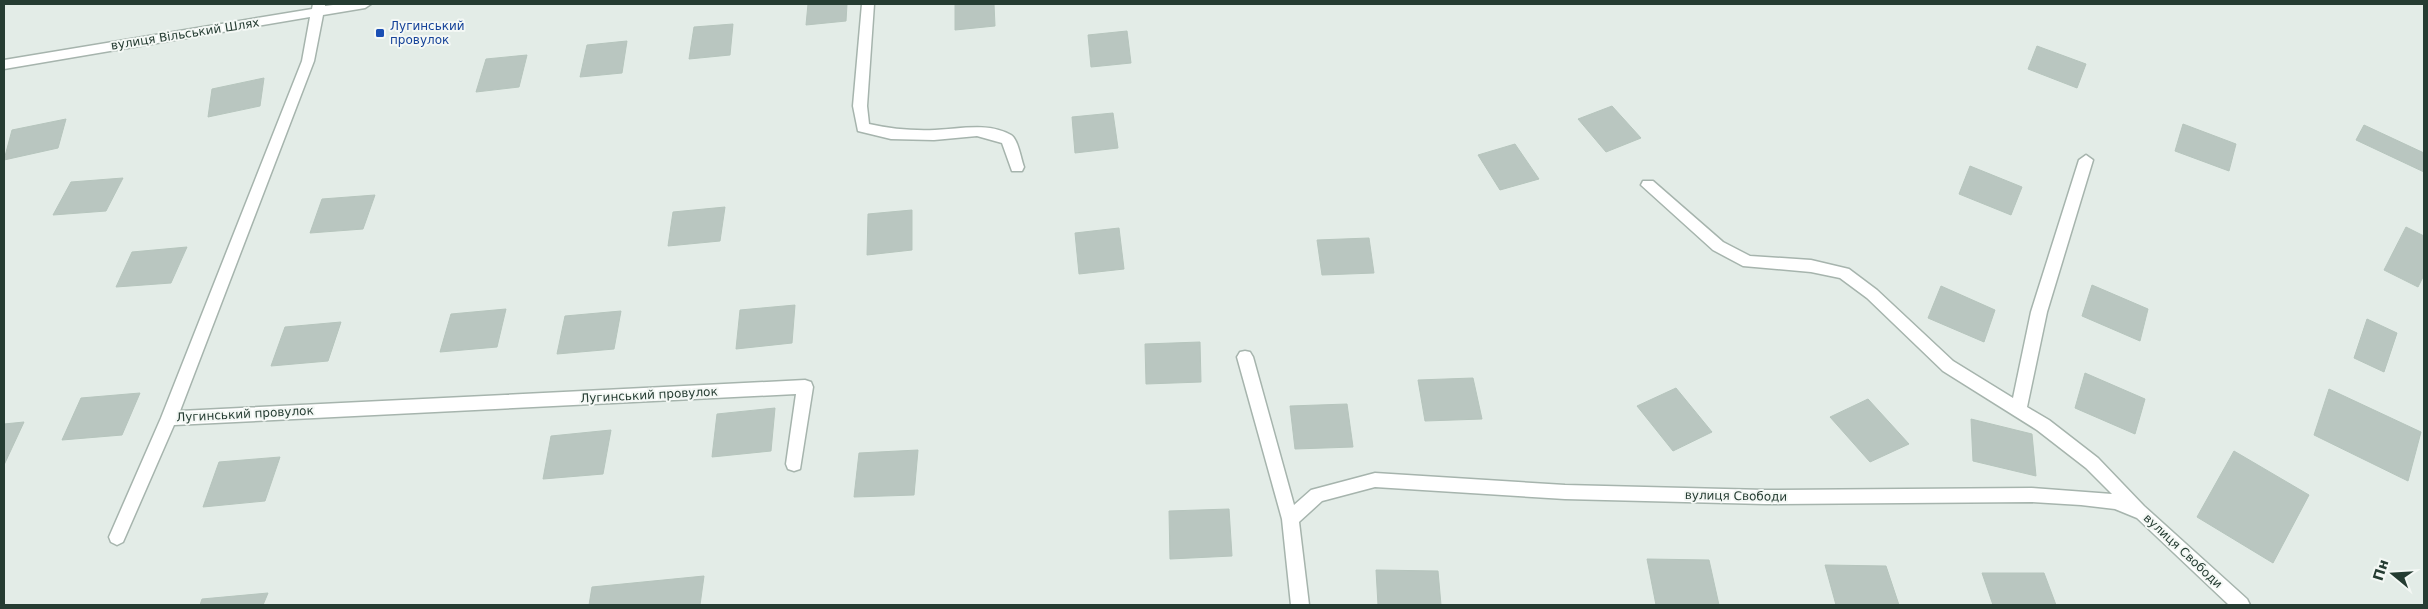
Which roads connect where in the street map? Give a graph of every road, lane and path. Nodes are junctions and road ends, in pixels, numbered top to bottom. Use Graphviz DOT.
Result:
graph roads {
  1 [pos="366,4"];
  2 [pos="868,4"];
  3 [pos="320,8"];
  4 [pos="4,64"];
  5 [pos="2086,160"];
  6 [pos="1017,167"];
  7 [pos="1648,185"];
  8 [pos="1245,357"];
  9 [pos="2018,410"];
  10 [pos="169,418"];
  11 [pos="794,464"];
  12 [pos="2143,514"];
  13 [pos="1290,519"];
  14 [pos="118,537"];
  15 [pos="1300,605"];
  16 [pos="2242,605"];
  1 -- 3 [label="street, вулиця Вільський Шлях"];
  2 -- 6 [label="street"];
  3 -- 4 [label="street, вулиця Вільський Шлях"];
  3 -- 10 [label="street, Лугинський провулок"];
  5 -- 9 [label="street"];
  7 -- 9 [label="street"];
  8 -- 13 [label="street"];
  9 -- 12 [label="street"];
  10 -- 11 [label="street, Лугинський провулок"];
  10 -- 14 [label="street"];
  12 -- 13 [label="street, вулиця Свободи"];
  12 -- 16 [label="street, вулиця Свободи"];
  13 -- 15 [label="street"];
}
